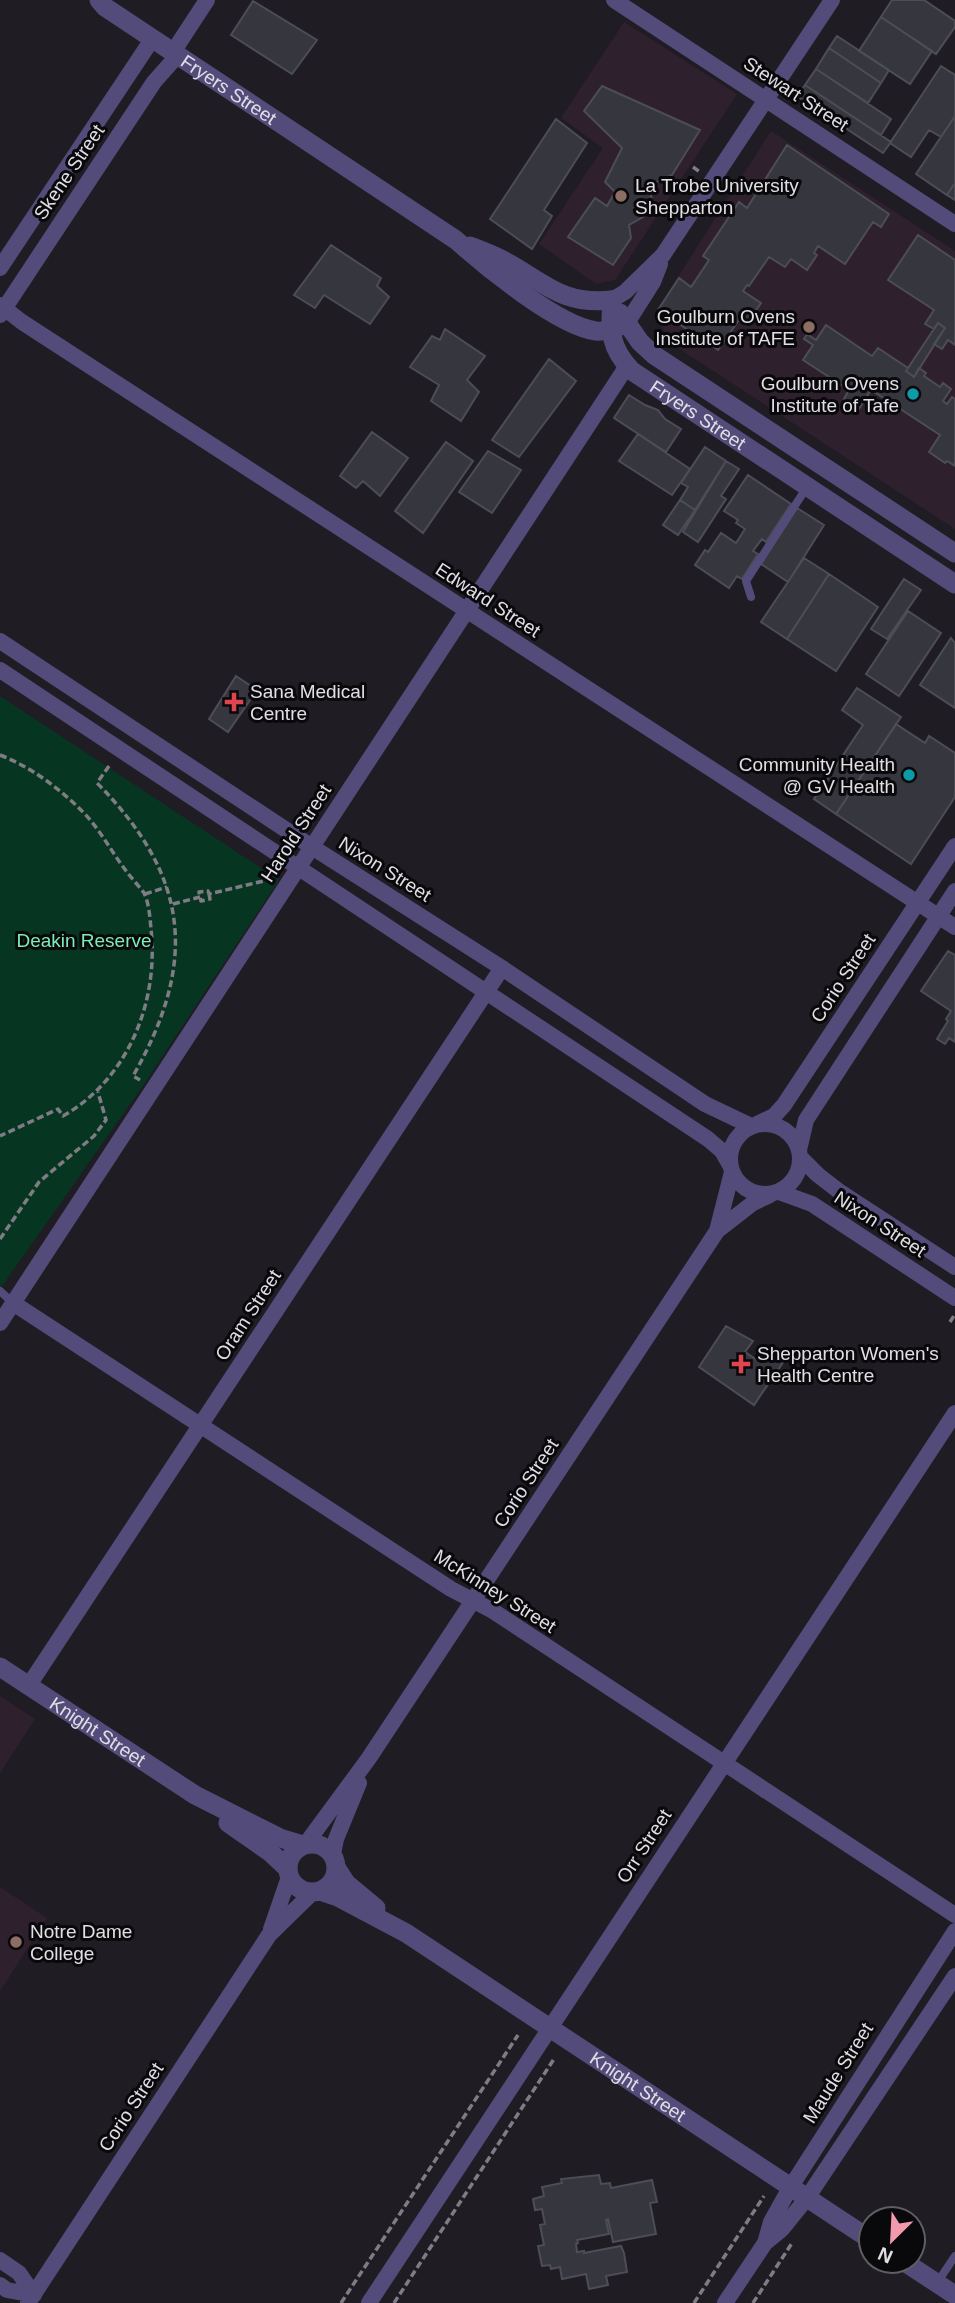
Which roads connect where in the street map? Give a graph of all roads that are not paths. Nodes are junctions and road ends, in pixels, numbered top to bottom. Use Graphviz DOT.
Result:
graph roads {
  1 [pos="206,0"];
  2 [pos="614,0"];
  3 [pos="832,0"];
  4 [pos="97,2"];
  5 [pos="153,38"];
  6 [pos="175,54"];
  7 [pos="766,100"];
  8 [pos="955,224"];
  9 [pos="456,240"];
  10 [pos="663,255"];
  11 [pos="0,268"];
  12 [pos="612,300"];
  13 [pos="1,309"];
  14 [pos="618,327"];
  15 [pos="627,366"];
  16 [pos="675,370"];
  17 [pos="662,391"];
  18 [pos="807,487"];
  19 [pos="867,495"];
  20 [pos="853,517"];
  21 [pos="955,553"];
  22 [pos="955,584"];
  23 [pos="751,597"];
  24 [pos="466,611"];
  25 [pos="0,641"];
  26 [pos="0,670"];
  27 [pos="955,846"];
  28 [pos="312,847"];
  29 [pos="298,868"];
  30 [pos="955,891"];
  31 [pos="918,902"];
  32 [pos="939,916"];
  33 [pos="955,927"];
  34 [pos="502,968"];
  35 [pos="486,993"];
  36 [pos="754,1125"];
  37 [pos="800,1154"];
  38 [pos="731,1169"];
  39 [pos="775,1193"];
  40 [pos="718,1231"];
  41 [pos="955,1266"];
  42 [pos="0,1291"];
  43 [pos="955,1298"];
  44 [pos="13,1303"];
  45 [pos="0,1323"];
  46 [pos="955,1413"];
  47 [pos="201,1425"];
  48 [pos="474,1601"];
  49 [pos="0,1667"];
  50 [pos="29,1685"];
  51 [pos="369,1758"];
  52 [pos="724,1763"];
  53 [pos="195,1796"];
  54 [pos="304,1845"];
  55 [pos="335,1862"];
  56 [pos="289,1873"];
  57 [pos="317,1892"];
  58 [pos="955,1916"];
  59 [pos="955,1931"];
  60 [pos="406,1933"];
  61 [pos="269,1935"];
  62 [pos="955,1976"];
  63 [pos="550,2028"];
  64 [pos="790,2188"];
  65 [pos="807,2199"];
  66 [pos="857,2231"];
  67 [pos="765,2243"];
  68 [pos="955,2256"];
  69 [pos="0,2260"];
  70 [pos="924,2275"];
  71 [pos="937,2283"];
  72 [pos="0,2286"];
  73 [pos="955,2295"];
  74 [pos="31,2299"];
  75 [pos="369,2303"];
  76 [pos="725,2303"];
  1 -- 6 [label="street, Skene Street"];
  2 -- 7 [label="street, Stewart Street"];
  3 -- 7 [label="street"];
  4 -- 5 [label="street, Fryers Street"];
  5 -- 6 [label="street, Fryers Street"];
  5 -- 11 [label="street, Skene Street"];
  6 -- 9 [label="street, Fryers Street"];
  6 -- 13 [label="street, Skene Street"];
  7 -- 8 [label="street, Stewart Street"];
  7 -- 10 [label="street"];
  9 -- 12 [label="street, Fryers Street"];
  9 -- 14 [label="street, Fryers Street"];
  10 -- 12 [label="street"];
  10 -- 14 [label="street"];
  12 -- 14 [label="street"];
  13 -- 24 [label="street, Edward Street"];
  14 -- 15 [label="street, Fryers Street"];
  14 -- 16 [label="street, Fryers Street"];
  15 -- 17 [label="street, Fryers Street"];
  15 -- 24 [label="street, Harold Street"];
  16 -- 17 [label="street"];
  16 -- 19 [label="street, Fryers Street"];
  17 -- 18 [label="street, Fryers Street"];
  18 -- 20 [label="street, Fryers Street"];
  18 -- 23 [label="lane"];
  19 -- 20 [label="street"];
  19 -- 21 [label="street, Fryers Street"];
  20 -- 22 [label="street, Fryers Street"];
  24 -- 28 [label="street, Harold Street"];
  24 -- 31 [label="street, Edward Street"];
  25 -- 28 [label="street, Nixon Street"];
  26 -- 29 [label="street"];
  27 -- 31 [label="street, Corio Street"];
  28 -- 29 [label="street, Harold Street"];
  28 -- 34 [label="street, Nixon Street"];
  29 -- 35 [label="street"];
  29 -- 44 [label="street, Harold Street"];
  30 -- 32 [label="street"];
  31 -- 32 [label="street, Edward Street"];
  31 -- 36 [label="street, Corio Street"];
  32 -- 33 [label="street, Edward Street"];
  32 -- 37 [label="street"];
  34 -- 35 [label="street, Oram Street"];
  34 -- 36 [label="street, Nixon Street"];
  35 -- 38 [label="street"];
  35 -- 47 [label="street, Oram Street"];
  36 -- 37 [label="street"];
  36 -- 38 [label="street"];
  37 -- 39 [label="street"];
  37 -- 41 [label="street, Nixon Street"];
  38 -- 39 [label="street"];
  38 -- 40 [label="street, Corio Street"];
  39 -- 40 [label="street, Corio Street"];
  39 -- 43 [label="street, Nixon Street"];
  40 -- 48 [label="street, Corio Street"];
  42 -- 44 [label="lane"];
  44 -- 45 [label="street, Harold Street"];
  44 -- 47 [label="street, McKinney Street"];
  46 -- 52 [label="street, Orr Street"];
  47 -- 48 [label="street, McKinney Street"];
  47 -- 50 [label="street, Oram Street"];
  48 -- 51 [label="street, Corio Street"];
  48 -- 52 [label="street, McKinney Street"];
  49 -- 50 [label="street, Knight Street"];
  50 -- 53 [label="street, Knight Street"];
  51 -- 54 [label="street, Corio Street"];
  51 -- 55 [label="street, Corio Street"];
  52 -- 58 [label="street, McKinney Street"];
  52 -- 63 [label="street, Orr Street"];
  53 -- 54 [label="street, Knight Street"];
  53 -- 56 [label="street, Knight Street"];
  54 -- 55 [label="street"];
  54 -- 56 [label="street"];
  55 -- 57 [label="street"];
  55 -- 60 [label="street, Knight Street"];
  56 -- 57 [label="street"];
  56 -- 61 [label="street, Corio Street"];
  57 -- 60 [label="street, Knight Street"];
  57 -- 61 [label="street, Corio Street"];
  59 -- 64 [label="street, Maude Street"];
  60 -- 63 [label="street, Knight Street"];
  61 -- 74 [label="street, Corio Street"];
  62 -- 65 [label="street, Maude Street"];
  63 -- 64 [label="street, Knight Street"];
  63 -- 75 [label="street, Orr Street"];
  64 -- 65 [label="street, Knight Street"];
  64 -- 67 [label="street, Maude Street"];
  65 -- 66 [label="street, Knight Street"];
  65 -- 67 [label="street, Maude Street"];
  67 -- 76 [label="street, Maude Street"];
  68 -- 71 [label="lane"];
  69 -- 74 [label="street"];
  70 -- 71 [label="street"];
  71 -- 73 [label="street"];
  72 -- 74 [label="street"];
}
